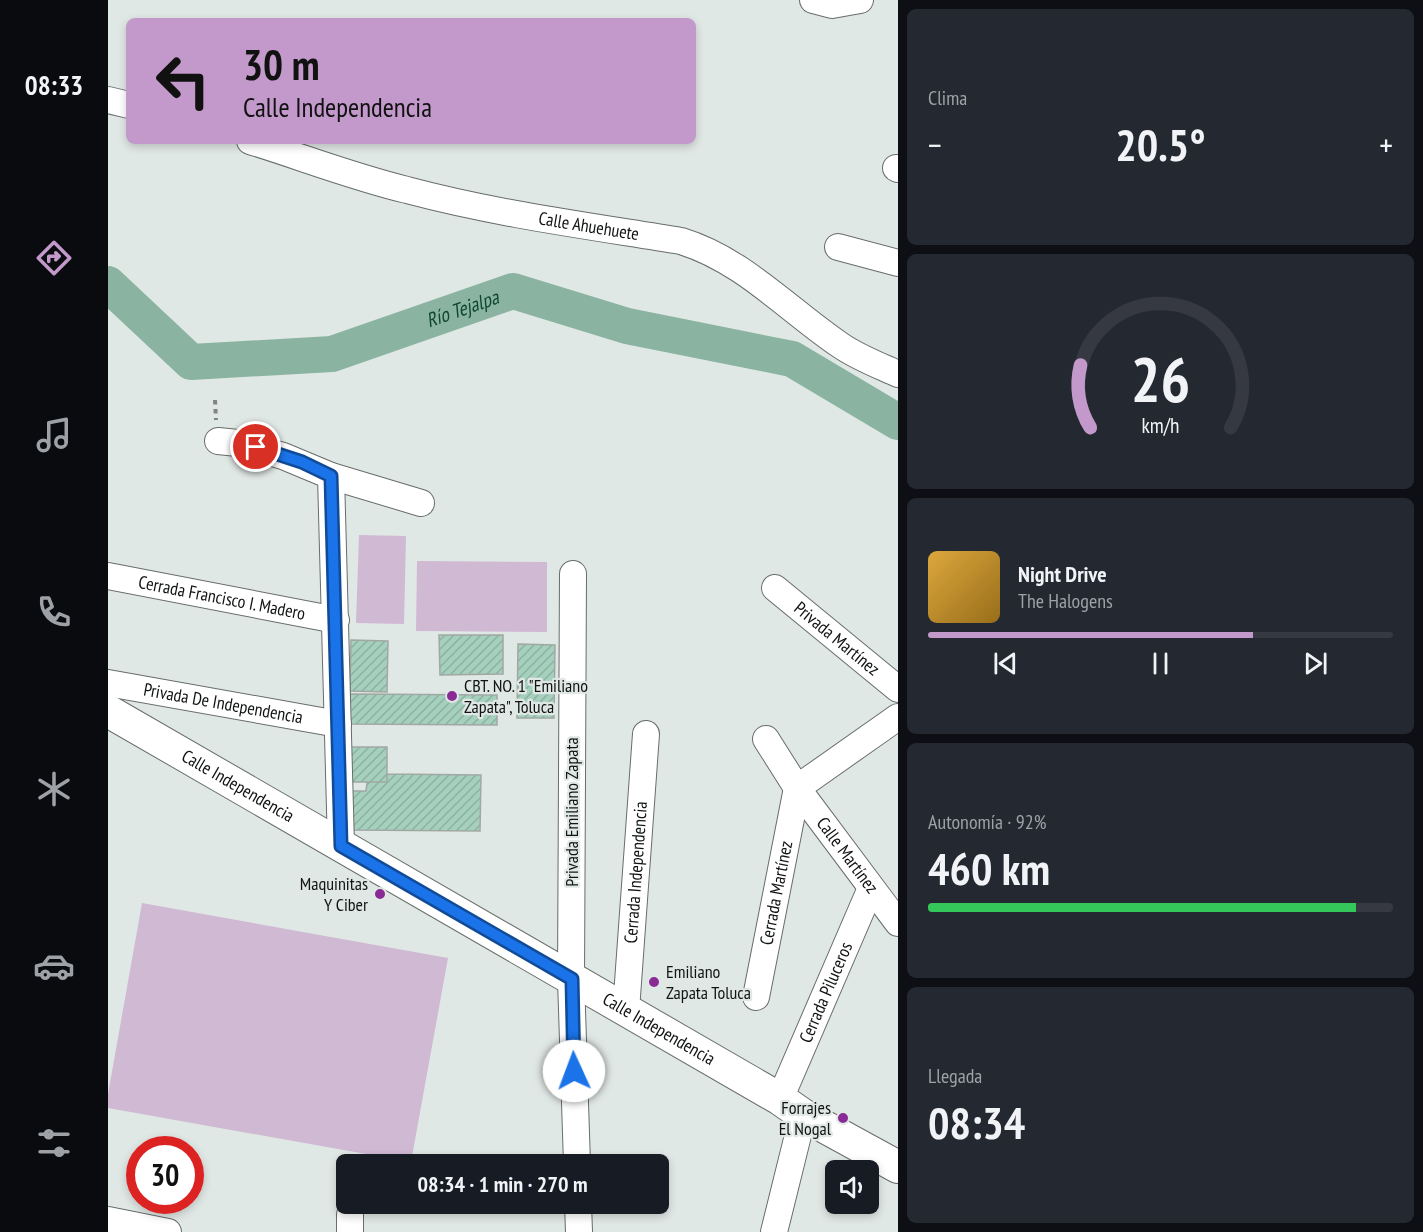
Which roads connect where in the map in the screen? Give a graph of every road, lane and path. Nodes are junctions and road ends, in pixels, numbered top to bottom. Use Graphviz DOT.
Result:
graph roads {
  1 [pos="813,0"];
  2 [pos="860,0"];
  3 [pos="108,100"];
  4 [pos="126,104"];
  5 [pos="259,144"];
  6 [pos="838,247"];
  7 [pos="898,263"];
  8 [pos="898,374"];
  9 [pos="218,441"];
  10 [pos="331,476"];
  11 [pos="422,503"];
  12 [pos="573,574"];
  13 [pos="108,576"];
  14 [pos="775,588"];
  15 [pos="336,620"];
  16 [pos="108,683"];
  17 [pos="898,689"];
  18 [pos="108,711"];
  19 [pos="898,717"];
  20 [pos="338,724"];
  21 [pos="646,734"];
  22 [pos="766,739"];
  23 [pos="797,788"];
  24 [pos="341,846"];
  25 [pos="872,888"];
  26 [pos="898,923"];
  27 [pos="572,979"];
  28 [pos="756,997"];
  29 [pos="626,1010"];
  30 [pos="792,1107"];
  31 [pos="577,1154"];
  32 [pos="898,1167"];
  33 [pos="578,1214"];
  34 [pos="108,1220"];
  35 [pos="168,1232"];
  36 [pos="579,1232"];
  37 [pos="774,1232"];
  1 -- 2 [label="street"];
  3 -- 4 [label="street"];
  5 -- 8 [label="street, Calle Ahuehuete"];
  6 -- 7 [label="street"];
  9 -- 10 [label="street"];
  10 -- 11 [label="street"];
  10 -- 15 [label="street"];
  12 -- 27 [label="street, Privada Emiliano Zapata"];
  13 -- 15 [label="street, Cerrada Francisco I. Madero"];
  14 -- 17 [label="street, Privada Martínez"];
  15 -- 20 [label="street"];
  16 -- 20 [label="street, Privada De Independencia"];
  18 -- 24 [label="main road, Calle Independencia"];
  19 -- 23 [label="street"];
  20 -- 24 [label="street"];
  21 -- 29 [label="street, Cerrada Independencia"];
  22 -- 23 [label="street"];
  23 -- 25 [label="street, Calle Martínez"];
  23 -- 28 [label="street, Cerrada Martínez"];
  24 -- 27 [label="main road, Calle Independencia"];
  25 -- 26 [label="street, Calle Martínez"];
  25 -- 30 [label="street, Cerrada Piluceros"];
  27 -- 29 [label="main road, Calle Independencia"];
  27 -- 31 [label="street, Privada Emiliano Zapata"];
  29 -- 30 [label="main road, Calle Independencia"];
  30 -- 32 [label="main road, Calle Independencia"];
  30 -- 37 [label="street, Cerrada Piluceros"];
  33 -- 36 [label="street"];
  34 -- 35 [label="street"];
}
